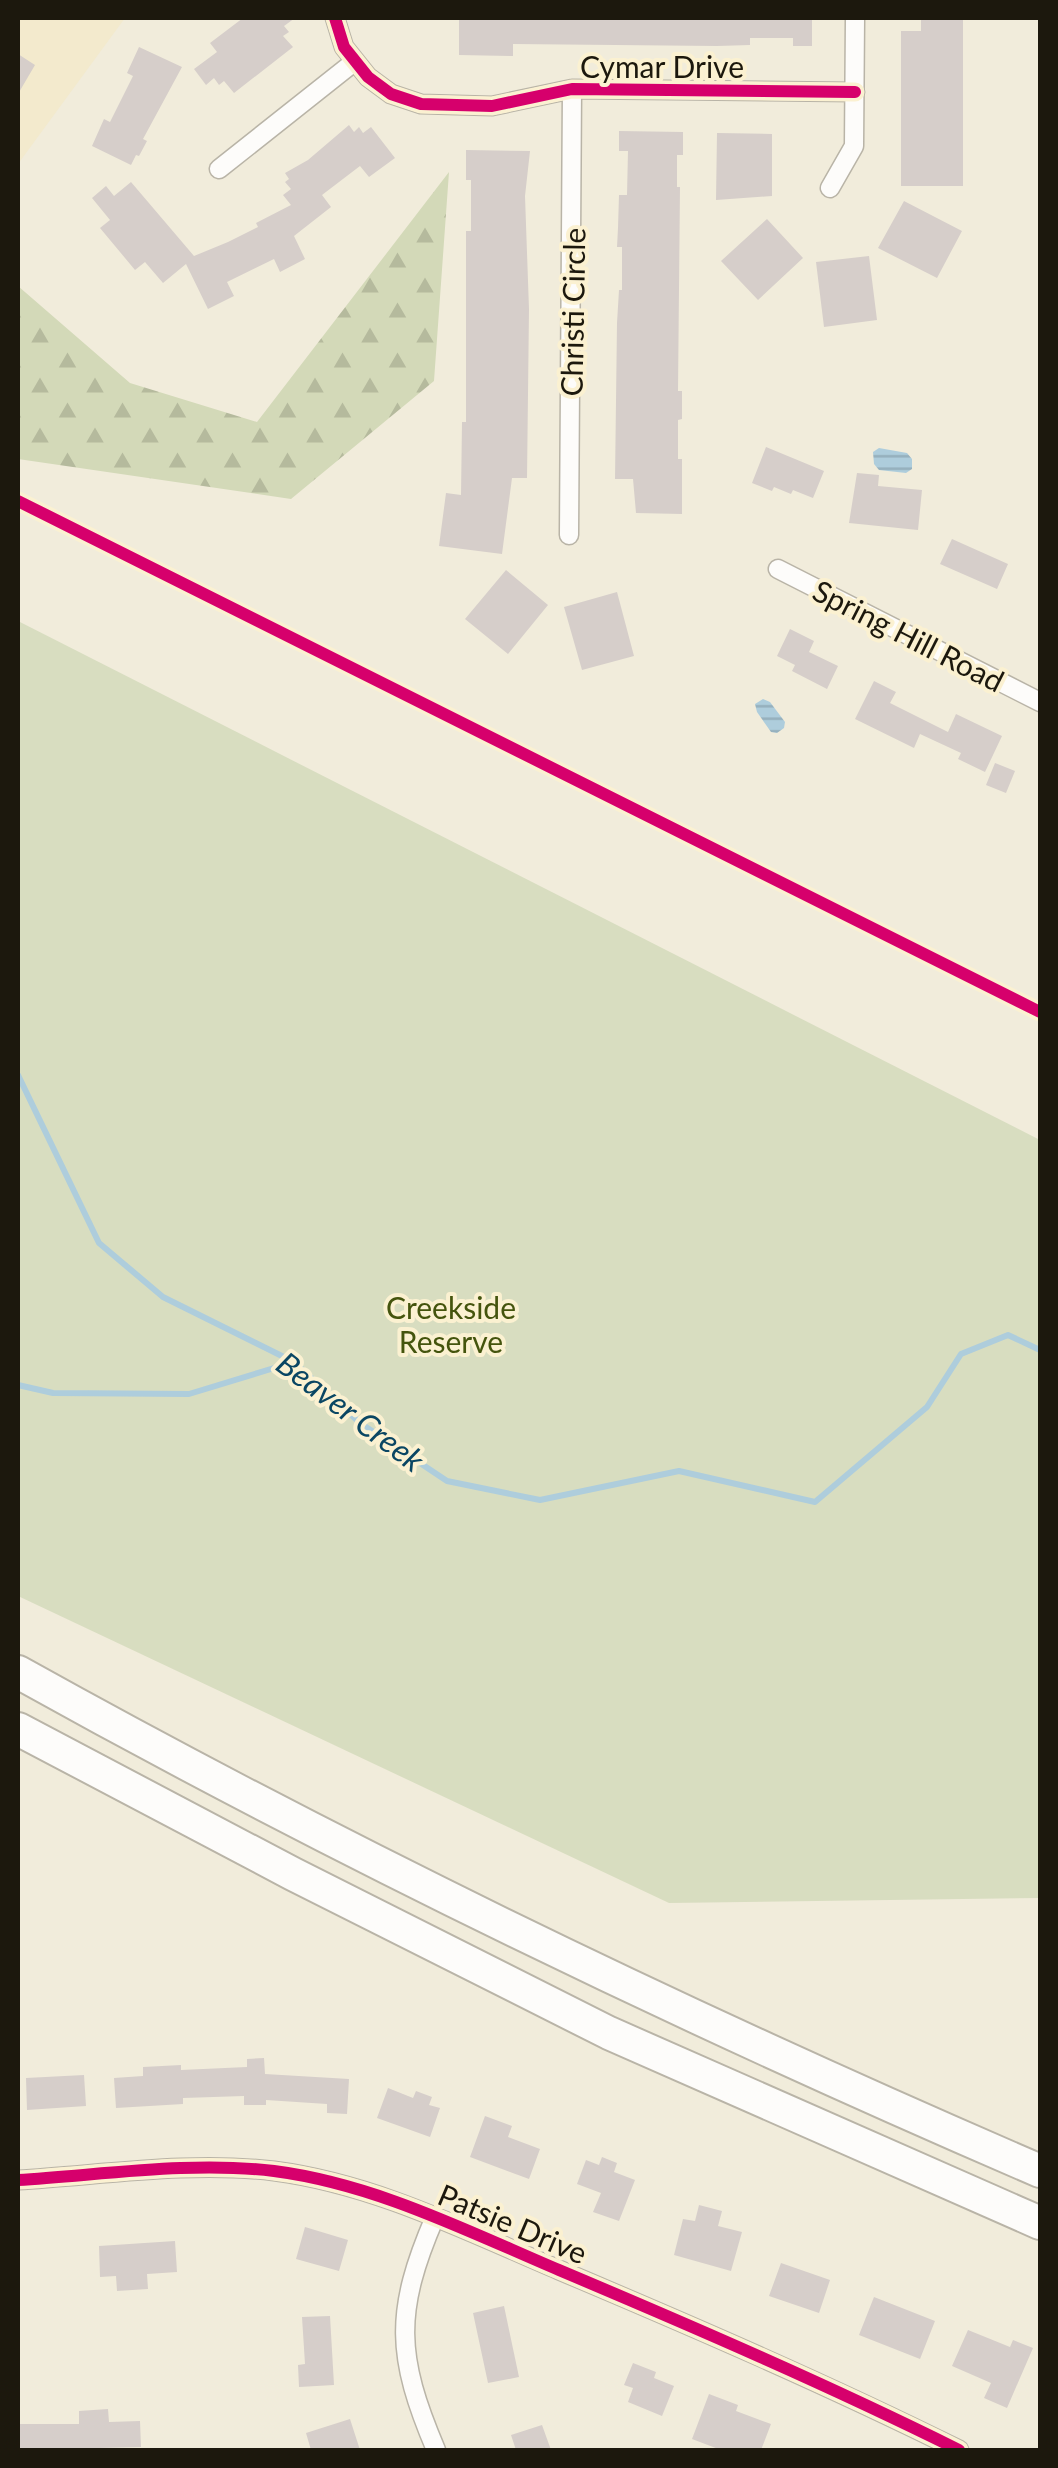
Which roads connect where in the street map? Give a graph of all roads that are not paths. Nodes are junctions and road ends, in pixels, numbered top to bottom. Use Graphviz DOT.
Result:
graph roads {
  1 [pos="335,18"];
  2 [pos="856,18"];
  3 [pos="354,62"];
  4 [pos="572,89"];
  5 [pos="854,92"];
  6 [pos="220,169"];
  7 [pos="830,188"];
  8 [pos="569,536"];
  9 [pos="778,569"];
  10 [pos="1040,702"];
  11 [pos="18,1672"];
  12 [pos="18,1729"];
  13 [pos="1040,2171"];
  14 [pos="18,2180"];
  15 [pos="436,2218"];
  16 [pos="1040,2223"];
  17 [pos="436,2450"];
  18 [pos="959,2450"];
  1 -- 3 [label="street, Cymar Drive"];
  2 -- 5 [label="street"];
  3 -- 4 [label="street, Cymar Drive"];
  3 -- 6 [label="street"];
  4 -- 5 [label="street, Cymar Drive"];
  4 -- 8 [label="street, Christi Circle"];
  5 -- 7 [label="street"];
  9 -- 10 [label="street, Spring Hill Road"];
  11 -- 13 [label="highway"];
  12 -- 16 [label="highway"];
  14 -- 15 [label="street, Patsie Drive"];
  15 -- 17 [label="street"];
  15 -- 18 [label="street, Patsie Drive"];
}
